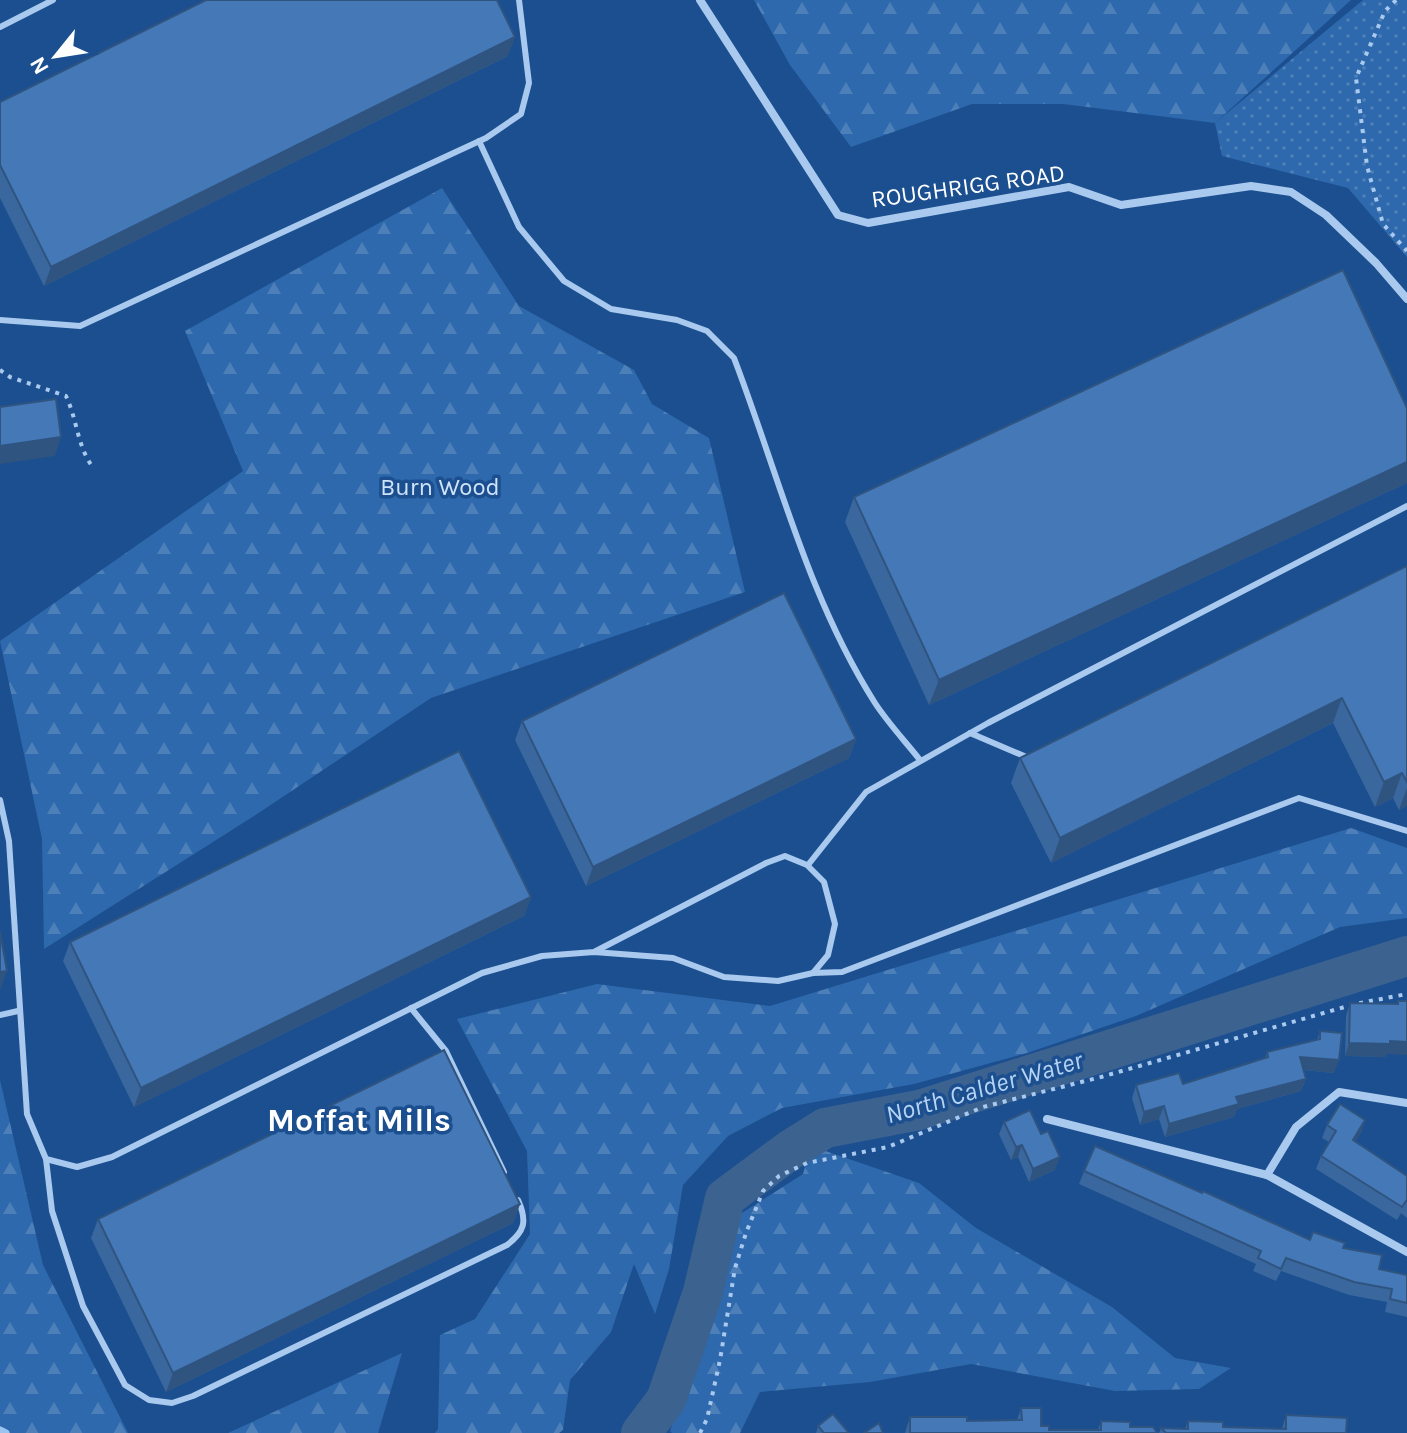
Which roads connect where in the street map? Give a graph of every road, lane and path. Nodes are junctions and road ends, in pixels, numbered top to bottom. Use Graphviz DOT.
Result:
graph roads {
  1 [pos="53,0"];
  2 [pos="519,0"];
  3 [pos="700,0"];
  4 [pos="1396,0"];
  5 [pos="0,27"];
  6 [pos="479,141"];
  7 [pos="1407,251"];
  8 [pos="1407,299"];
  9 [pos="0,320"];
  10 [pos="0,370"];
  11 [pos="92,466"];
  12 [pos="1407,506"];
  13 [pos="970,733"];
  14 [pos="920,760"];
  15 [pos="1033,760"];
  16 [pos="0,800"];
  17 [pos="1407,831"];
  18 [pos="808,865"];
  19 [pos="594,952"];
  20 [pos="813,973"];
  21 [pos="1407,994"];
  22 [pos="411,1008"];
  23 [pos="18,1011"];
  24 [pos="0,1015"];
  25 [pos="1407,1103"];
  26 [pos="1047,1119"];
  27 [pos="46,1159"];
  28 [pos="1267,1175"];
  29 [pos="507,1179"];
  30 [pos="514,1193"];
  31 [pos="1407,1252"];
  32 [pos="700,1433"];
  1 -- 5 [label="lane"];
  2 -- 6 [label="lane"];
  3 -- 8 [label="street, ROUGHRIGG ROAD"];
  4 -- 7 [label="path"];
  6 -- 9 [label="lane"];
  6 -- 14 [label="lane"];
  10 -- 11 [label="path"];
  12 -- 13 [label="lane"];
  13 -- 14 [label="lane"];
  13 -- 15 [label="lane"];
  14 -- 18 [label="lane"];
  16 -- 23 [label="lane"];
  17 -- 20 [label="lane"];
  18 -- 19 [label="lane"];
  18 -- 20 [label="lane"];
  19 -- 20 [label="lane"];
  19 -- 22 [label="lane"];
  21 -- 32 [label="path"];
  22 -- 27 [label="lane"];
  22 -- 29 [label="lane"];
  23 -- 24 [label="lane"];
  23 -- 27 [label="lane"];
  25 -- 28 [label="street"];
  26 -- 28 [label="street"];
  27 -- 30 [label="lane"];
  28 -- 31 [label="street"];
}
